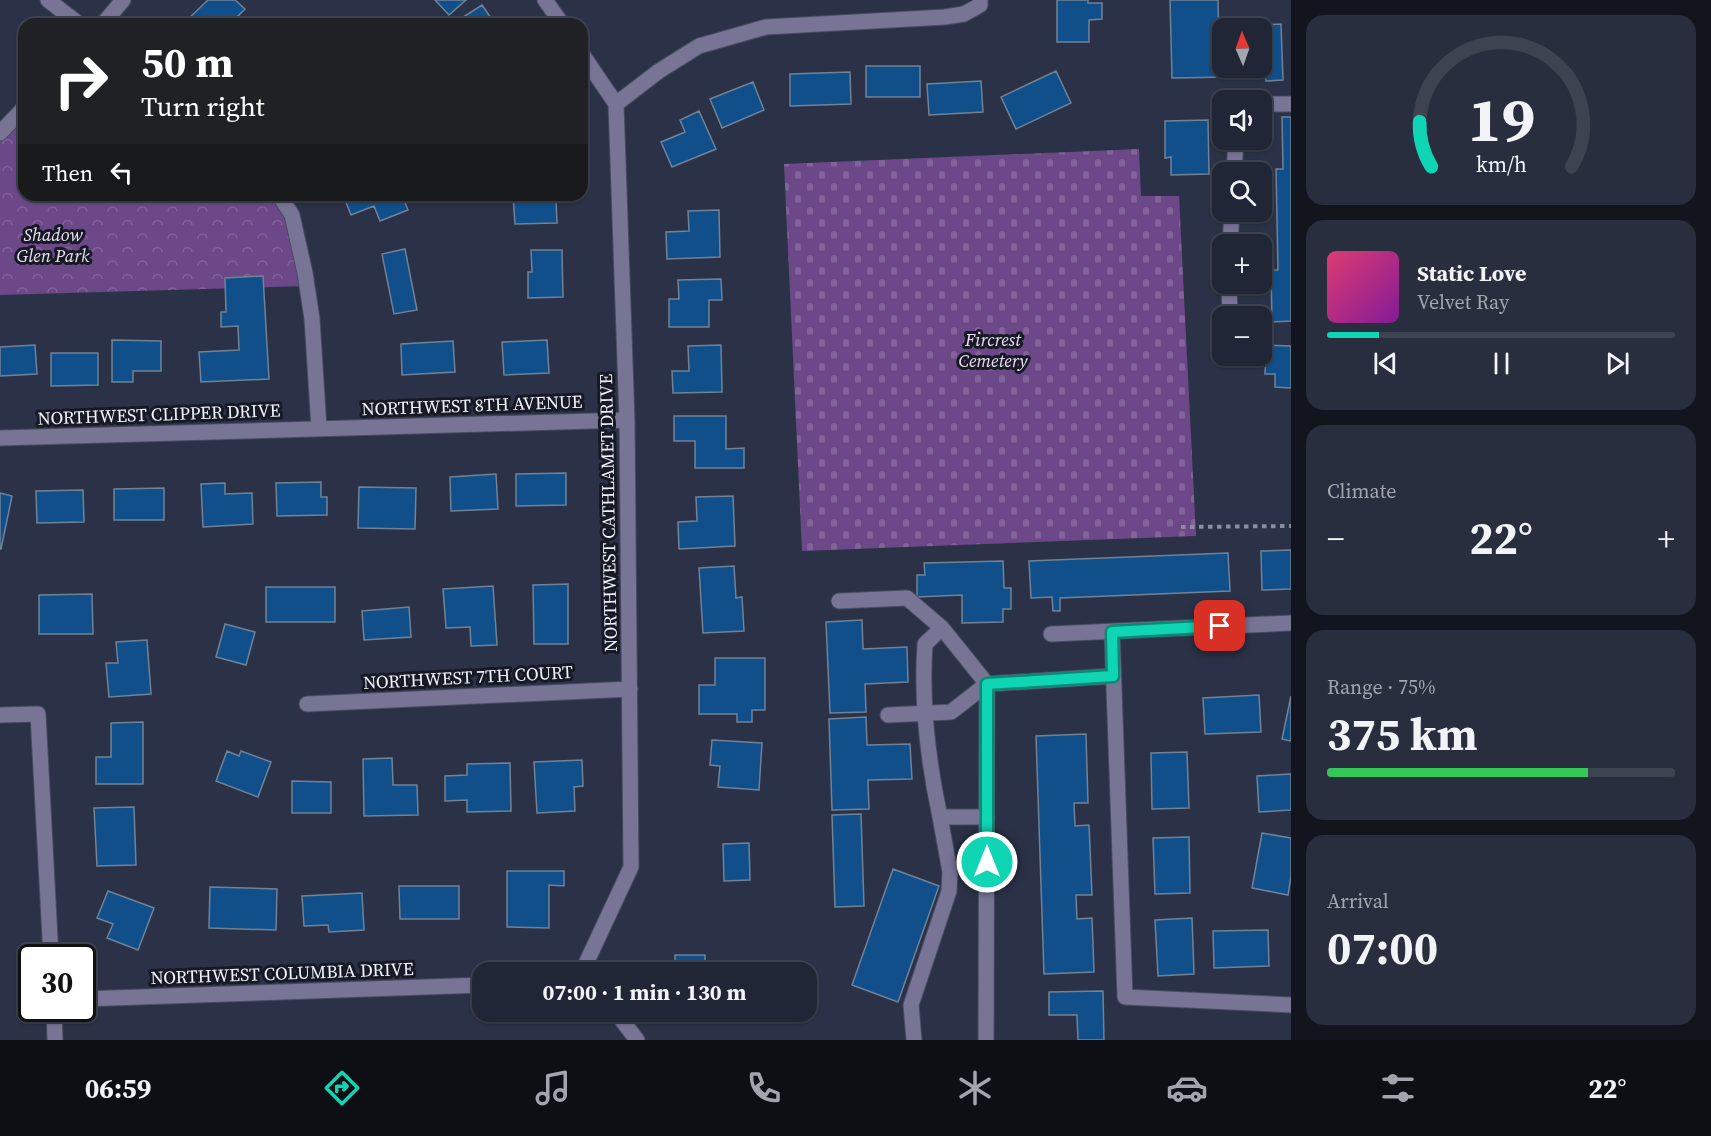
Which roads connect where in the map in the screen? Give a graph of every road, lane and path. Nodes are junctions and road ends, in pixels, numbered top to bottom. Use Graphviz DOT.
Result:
graph roads {
  1 [pos="48,0"];
  2 [pos="123,0"];
  3 [pos="545,0"];
  4 [pos="980,0"];
  5 [pos="71,18"];
  6 [pos="108,18"];
  7 [pos="558,18"];
  8 [pos="588,63"];
  9 [pos="616,104"];
  10 [pos="1272,104"];
  11 [pos="1291,104"];
  12 [pos="18,114"];
  13 [pos="0,133"];
  14 [pos="283,201"];
  15 [pos="627,420"];
  16 [pos="319,428"];
  17 [pos="0,438"];
  18 [pos="1291,526"];
  19 [pos="1181,527"];
  20 [pos="838,601"];
  21 [pos="1291,623"];
  22 [pos="942,628"];
  23 [pos="1112,632"];
  24 [pos="1051,634"];
  25 [pos="1113,676"];
  26 [pos="987,684"];
  27 [pos="630,689"];
  28 [pos="306,705"];
  29 [pos="926,713"];
  30 [pos="0,715"];
  31 [pos="888,715"];
  32 [pos="940,817"];
  33 [pos="987,817"];
  34 [pos="50,944"];
  35 [pos="587,962"];
  36 [pos="472,985"];
  37 [pos="96,999"];
  38 [pos="1291,1005"];
  39 [pos="54,1022"];
  40 [pos="623,1022"];
  41 [pos="55,1040"];
  42 [pos="637,1040"];
  43 [pos="914,1040"];
  44 [pos="987,1040"];
  1 -- 5 [label="street"];
  2 -- 6 [label="street"];
  3 -- 7 [label="street"];
  4 -- 9 [label="street"];
  8 -- 9 [label="street"];
  9 -- 15 [label="street, NORTHWEST CATHLAMET DRIVE"];
  10 -- 11 [label="street"];
  12 -- 13 [label="street"];
  14 -- 16 [label="street"];
  15 -- 16 [label="street, NORTHWEST 8TH AVENUE"];
  15 -- 27 [label="street, NORTHWEST CATHLAMET DRIVE"];
  16 -- 17 [label="street, NORTHWEST CLIPPER DRIVE"];
  18 -- 19 [label="path"];
  20 -- 22 [label="street"];
  21 -- 23 [label="street"];
  22 -- 26 [label="street"];
  22 -- 29 [label="street"];
  23 -- 24 [label="street"];
  23 -- 25 [label="street"];
  25 -- 26 [label="street"];
  25 -- 38 [label="street"];
  26 -- 29 [label="street"];
  26 -- 33 [label="street"];
  27 -- 28 [label="street, NORTHWEST 7TH COURT"];
  27 -- 35 [label="street, NORTHWEST CATHLAMET DRIVE"];
  29 -- 31 [label="street"];
  29 -- 32 [label="street"];
  30 -- 34 [label="street"];
  32 -- 33 [label="street"];
  32 -- 43 [label="street"];
  33 -- 44 [label="street"];
  36 -- 37 [label="street, NORTHWEST COLUMBIA DRIVE"];
  39 -- 41 [label="street"];
  40 -- 42 [label="street"];
}
